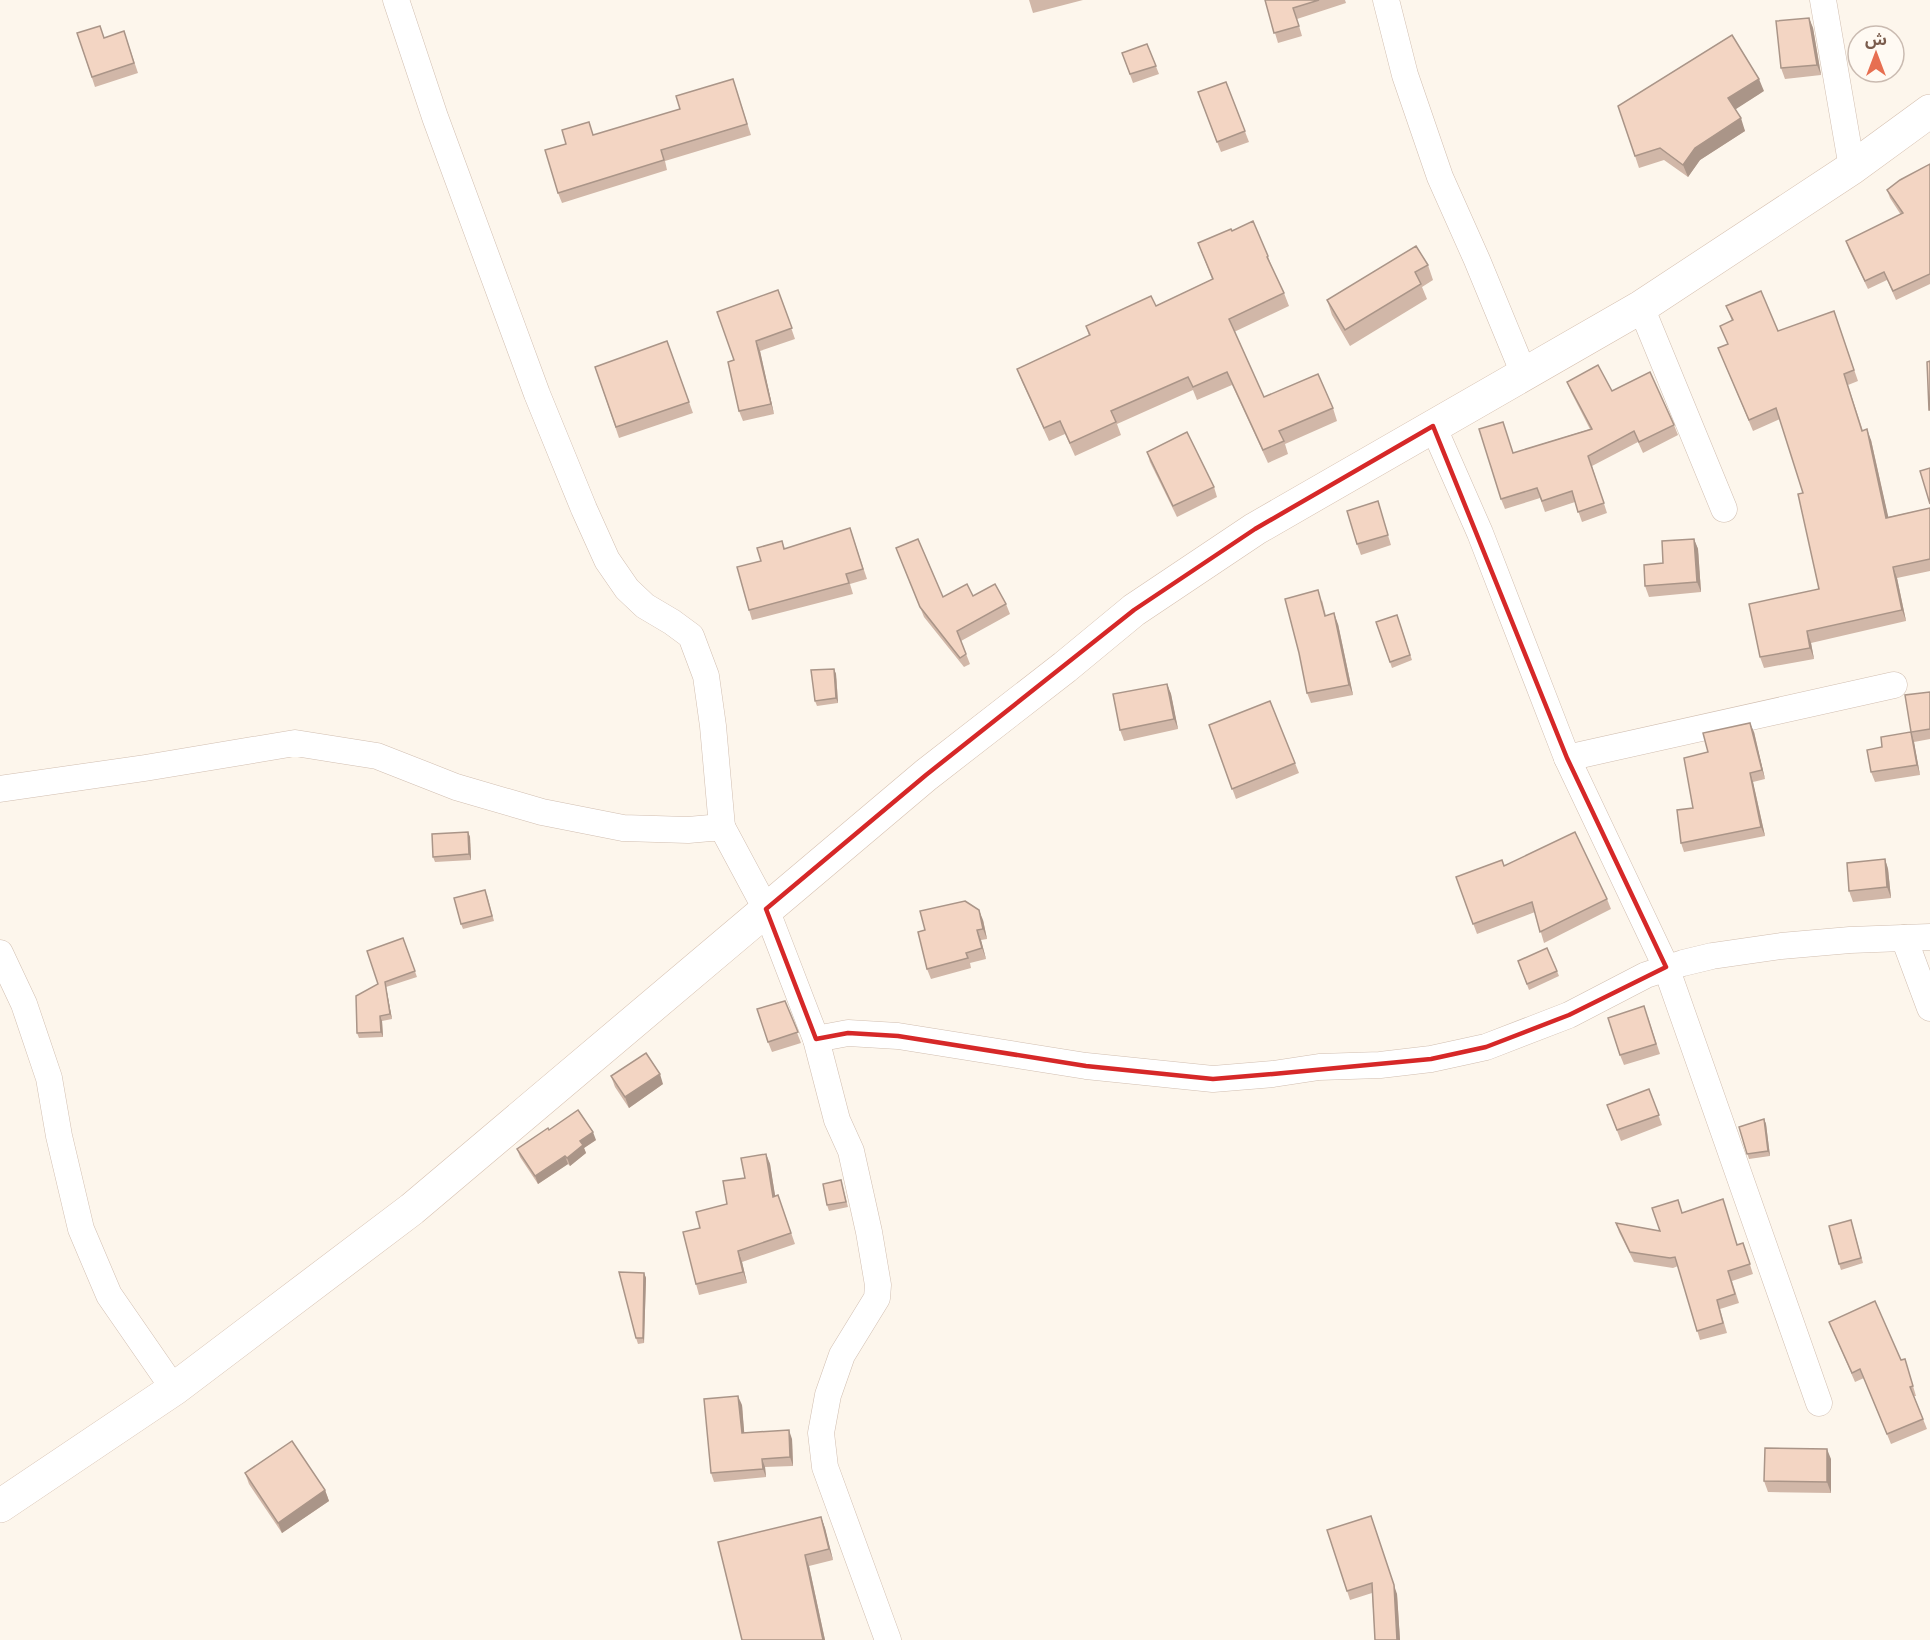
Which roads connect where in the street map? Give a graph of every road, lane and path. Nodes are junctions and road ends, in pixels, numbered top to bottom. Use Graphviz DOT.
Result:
graph roads {
  1 [pos="396,0"];
  2 [pos="1386,0"];
  3 [pos="1823,0"];
  4 [pos="1930,111"];
  5 [pos="1852,168"];
  6 [pos="1641,307"];
  7 [pos="1524,374"];
  8 [pos="1433,426"];
  9 [pos="1725,509"];
  10 [pos="1894,685"];
  11 [pos="1567,758"];
  12 [pos="0,789"];
  13 [pos="722,826"];
  14 [pos="766,909"];
  15 [pos="1930,937"];
  16 [pos="1904,938"];
  17 [pos="0,953"];
  18 [pos="1666,967"];
  19 [pos="1930,1008"];
  20 [pos="816,1039"];
  21 [pos="174,1389"];
  22 [pos="1820,1403"];
  23 [pos="0,1506"];
  24 [pos="888,1640"];
  1 -- 13 [label="street"];
  2 -- 7 [label="street"];
  3 -- 5 [label="street"];
  4 -- 5 [label="main road"];
  5 -- 6 [label="main road"];
  6 -- 7 [label="main road"];
  6 -- 9 [label="street"];
  7 -- 8 [label="main road"];
  8 -- 11 [label="street"];
  8 -- 14 [label="main road"];
  10 -- 11 [label="street"];
  11 -- 18 [label="street"];
  12 -- 13 [label="street"];
  13 -- 14 [label="street"];
  14 -- 20 [label="street"];
  14 -- 21 [label="main road"];
  15 -- 16 [label="street"];
  16 -- 18 [label="street"];
  16 -- 19 [label="street"];
  17 -- 21 [label="street"];
  18 -- 20 [label="street"];
  18 -- 22 [label="street"];
  20 -- 24 [label="street"];
  21 -- 23 [label="main road"];
}
